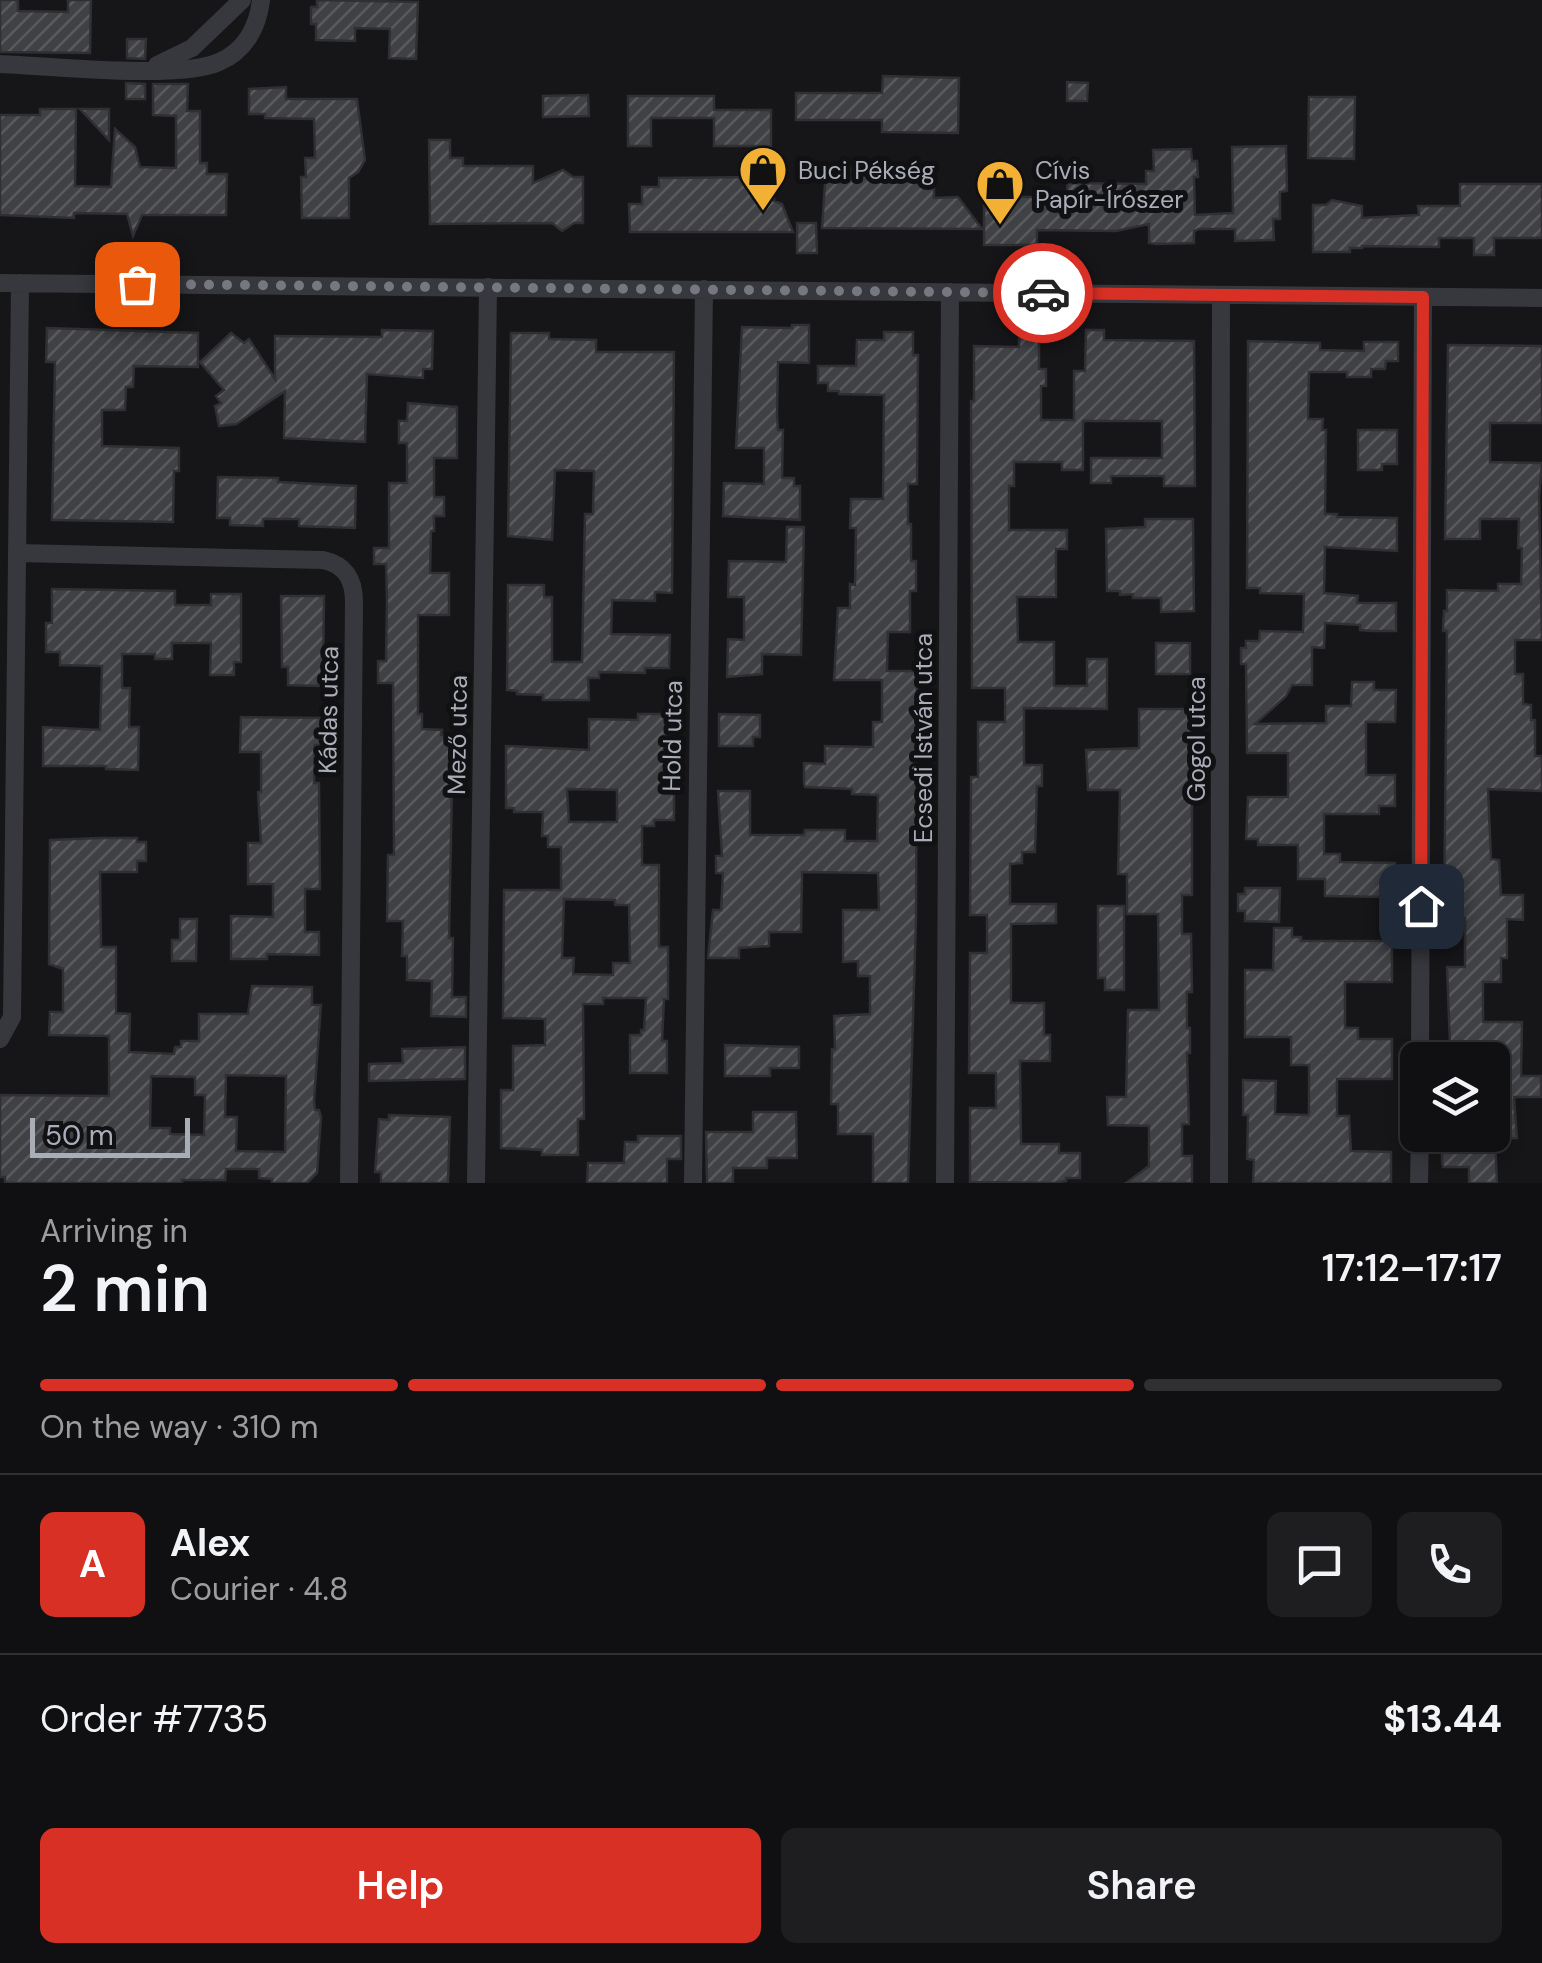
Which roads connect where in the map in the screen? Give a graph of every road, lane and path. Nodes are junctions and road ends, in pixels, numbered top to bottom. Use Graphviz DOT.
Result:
graph roads {
  1 [pos="242,0"];
  2 [pos="261,0"];
  3 [pos="0,64"];
  4 [pos="137,69"];
  5 [pos="0,283"];
  6 [pos="20,283"];
  7 [pos="488,287"];
  8 [pos="704,290"];
  9 [pos="950,292"];
  10 [pos="1221,295"];
  11 [pos="1423,297"];
  12 [pos="1542,298"];
  13 [pos="18,553"];
  14 [pos="0,1039"];
  15 [pos="1420,1042"];
  16 [pos="1420,1152"];
  17 [pos="349,1183"];
  18 [pos="476,1183"];
  19 [pos="693,1183"];
  20 [pos="945,1183"];
  21 [pos="1219,1183"];
  22 [pos="1419,1183"];
  1 -- 4 [label="street"];
  2 -- 4 [label="street"];
  3 -- 4 [label="street"];
  5 -- 6 [label="street"];
  6 -- 7 [label="street"];
  6 -- 13 [label="street"];
  7 -- 8 [label="street"];
  7 -- 18 [label="street, Mező utca"];
  8 -- 9 [label="street"];
  8 -- 19 [label="street, Hold utca"];
  9 -- 10 [label="street"];
  9 -- 20 [label="street, Ecsedi István utca"];
  10 -- 11 [label="street"];
  10 -- 21 [label="street, Gogol utca"];
  11 -- 12 [label="street"];
  11 -- 15 [label="street"];
  13 -- 14 [label="street"];
  13 -- 17 [label="street, Kádas utca"];
  16 -- 22 [label="street"];
}
